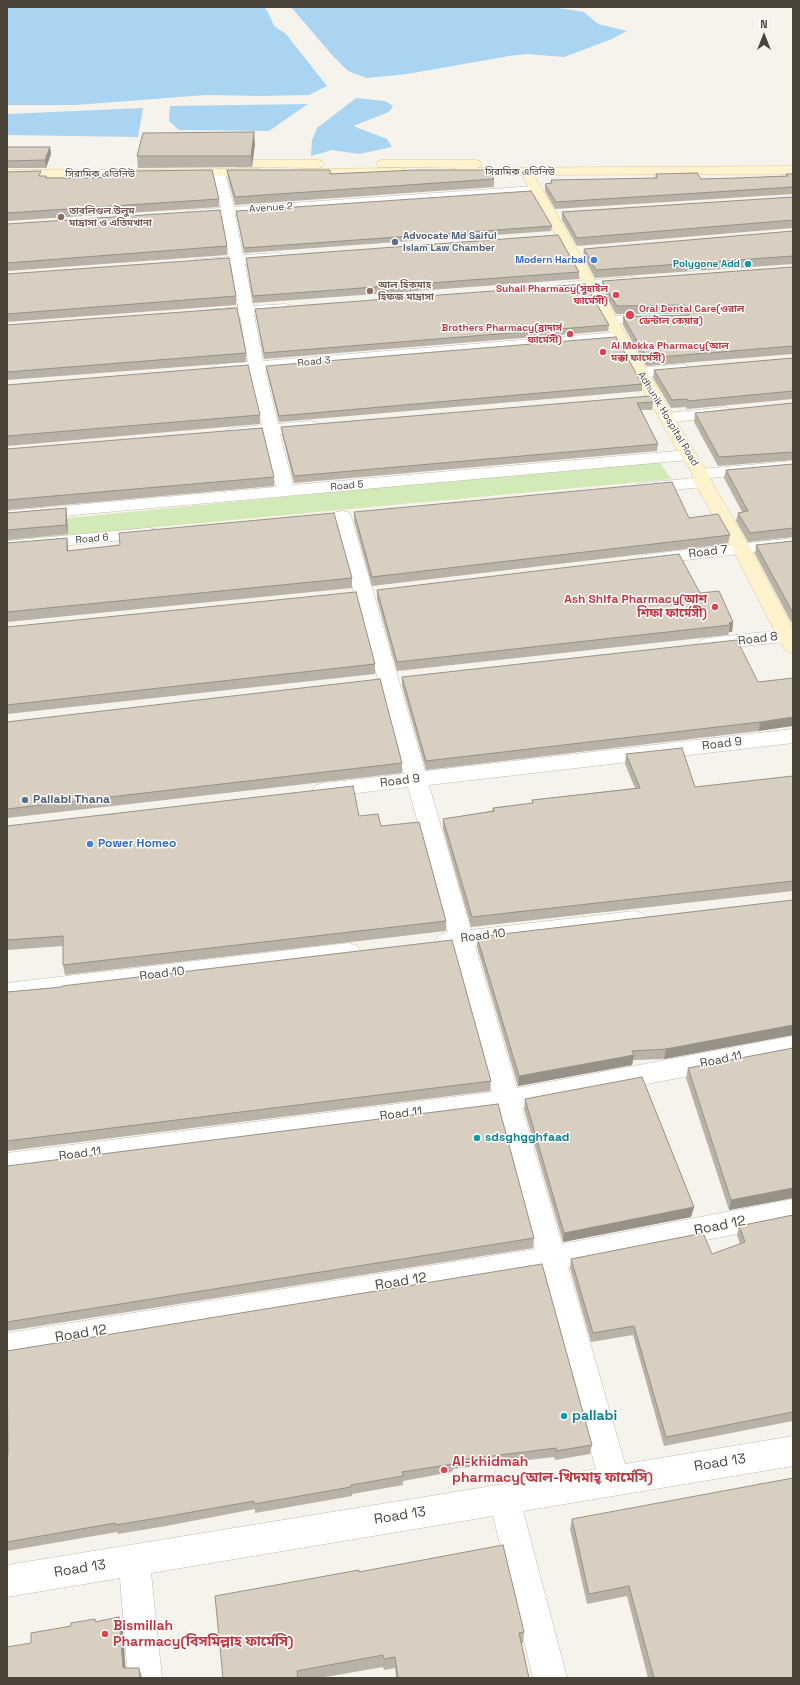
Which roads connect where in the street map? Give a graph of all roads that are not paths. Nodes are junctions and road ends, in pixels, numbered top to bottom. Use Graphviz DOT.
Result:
graph roads {
  1 [pos="793,163"];
  2 [pos="7,165"];
  3 [pos="793,170"];
  4 [pos="526,172"];
  5 [pos="219,173"];
  6 [pos="7,174"];
  7 [pos="536,190"];
  8 [pos="228,211"];
  9 [pos="181,214"];
  10 [pos="562,236"];
  11 [pos="546,237"];
  12 [pos="587,250"];
  13 [pos="571,252"];
  14 [pos="292,256"];
  15 [pos="236,260"];
  16 [pos="189,264"];
  17 [pos="645,280"];
  18 [pos="590,284"];
  19 [pos="551,287"];
  20 [pos="300,307"];
  21 [pos="246,311"];
  22 [pos="193,315"];
  23 [pos="610,320"];
  24 [pos="669,320"];
  25 [pos="620,337"];
  26 [pos="256,366"];
  27 [pos="694,368"];
  28 [pos="202,371"];
  29 [pos="641,373"];
  30 [pos="738,410"];
  31 [pos="667,418"];
  32 [pos="325,425"];
  33 [pos="270,429"];
  34 [pos="216,434"];
  35 [pos="688,455"];
  36 [pos="793,466"];
  37 [pos="702,478"];
  38 [pos="625,490"];
  39 [pos="286,491"];
  40 [pos="7,516"];
  41 [pos="342,516"];
  42 [pos="163,532"];
  43 [pos="793,543"];
  44 [pos="7,546"];
  45 [pos="741,548"];
  46 [pos="631,561"];
  47 [pos="791,639"];
  48 [pos="690,646"];
  49 [pos="793,736"];
  50 [pos="417,779"];
  51 [pos="306,792"];
  52 [pos="651,917"];
  53 [pos="462,939"];
  54 [pos="422,943"];
  55 [pos="368,950"];
  56 [pos="7,992"];
  57 [pos="793,1046"];
  58 [pos="508,1100"];
  59 [pos="7,1164"];
  60 [pos="793,1211"];
  61 [pos="552,1258"];
  62 [pos="7,1346"];
  63 [pos="793,1451"];
  64 [pos="615,1481"];
  65 [pos="504,1499"];
  66 [pos="134,1560"];
  67 [pos="7,1581"];
  68 [pos="145,1678"];
  69 [pos="550,1678"];
  1 -- 2 [label="main road, সিরামিক এভিনিউ"];
  3 -- 4 [label="main road, সিরামিক এভিনিউ"];
  4 -- 5 [label="main road, সিরামিক এভিনিউ"];
  4 -- 7 [label="main road, Adhunik Hospital Road"];
  5 -- 6 [label="main road, সিরামিক এভিনিউ"];
  5 -- 8 [label="street"];
  7 -- 8 [label="street, Avenue 2"];
  7 -- 10 [label="main road, Adhunik Hospital Road"];
  8 -- 9 [label="street, Avenue 2"];
  8 -- 15 [label="street"];
  10 -- 11 [label="street"];
  10 -- 13 [label="main road, Adhunik Hospital Road"];
  12 -- 13 [label="street"];
  13 -- 18 [label="main road, Adhunik Hospital Road"];
  14 -- 15 [label="street"];
  15 -- 16 [label="street"];
  15 -- 21 [label="street"];
  17 -- 18 [label="street"];
  18 -- 19 [label="street"];
  18 -- 23 [label="main road, Adhunik Hospital Road"];
  20 -- 21 [label="street"];
  21 -- 22 [label="street"];
  21 -- 26 [label="street"];
  23 -- 24 [label="street"];
  23 -- 25 [label="main road, Adhunik Hospital Road"];
  25 -- 26 [label="street, Road 3"];
  25 -- 29 [label="main road, Adhunik Hospital Road"];
  26 -- 28 [label="street, Road 3"];
  26 -- 33 [label="street"];
  27 -- 29 [label="street"];
  29 -- 31 [label="main road, Adhunik Hospital Road"];
  30 -- 31 [label="street"];
  31 -- 35 [label="main road, Adhunik Hospital Road"];
  32 -- 33 [label="street"];
  33 -- 34 [label="street"];
  33 -- 39 [label="street"];
  35 -- 37 [label="main road, Adhunik Hospital Road"];
  35 -- 39 [label="street, Road 5"];
  36 -- 37 [label="street"];
  37 -- 38 [label="street"];
  37 -- 45 [label="main road, Adhunik Hospital Road"];
  39 -- 40 [label="street, Road 5"];
  41 -- 50 [label="street"];
  42 -- 44 [label="street, Road 6"];
  43 -- 45 [label="street, Road 7"];
  45 -- 46 [label="street, Road 7"];
  45 -- 47 [label="main road, Adhunik Hospital Road"];
  47 -- 48 [label="street, Road 8"];
  49 -- 50 [label="street, Road 9"];
  50 -- 51 [label="street, Road 9"];
  50 -- 53 [label="street"];
  52 -- 53 [label="street, Road 10"];
  53 -- 54 [label="street, Road 10"];
  53 -- 58 [label="street"];
  55 -- 56 [label="street, Road 10"];
  57 -- 58 [label="street, Road 11"];
  58 -- 59 [label="street, Road 11"];
  58 -- 61 [label="street"];
  60 -- 61 [label="street, Road 12"];
  61 -- 62 [label="street, Road 12"];
  61 -- 64 [label="street"];
  63 -- 64 [label="street, Road 13"];
  64 -- 65 [label="street, Road 13"];
  65 -- 66 [label="street, Road 13"];
  65 -- 69 [label="street"];
  66 -- 67 [label="street, Road 13"];
  66 -- 68 [label="street"];
}
